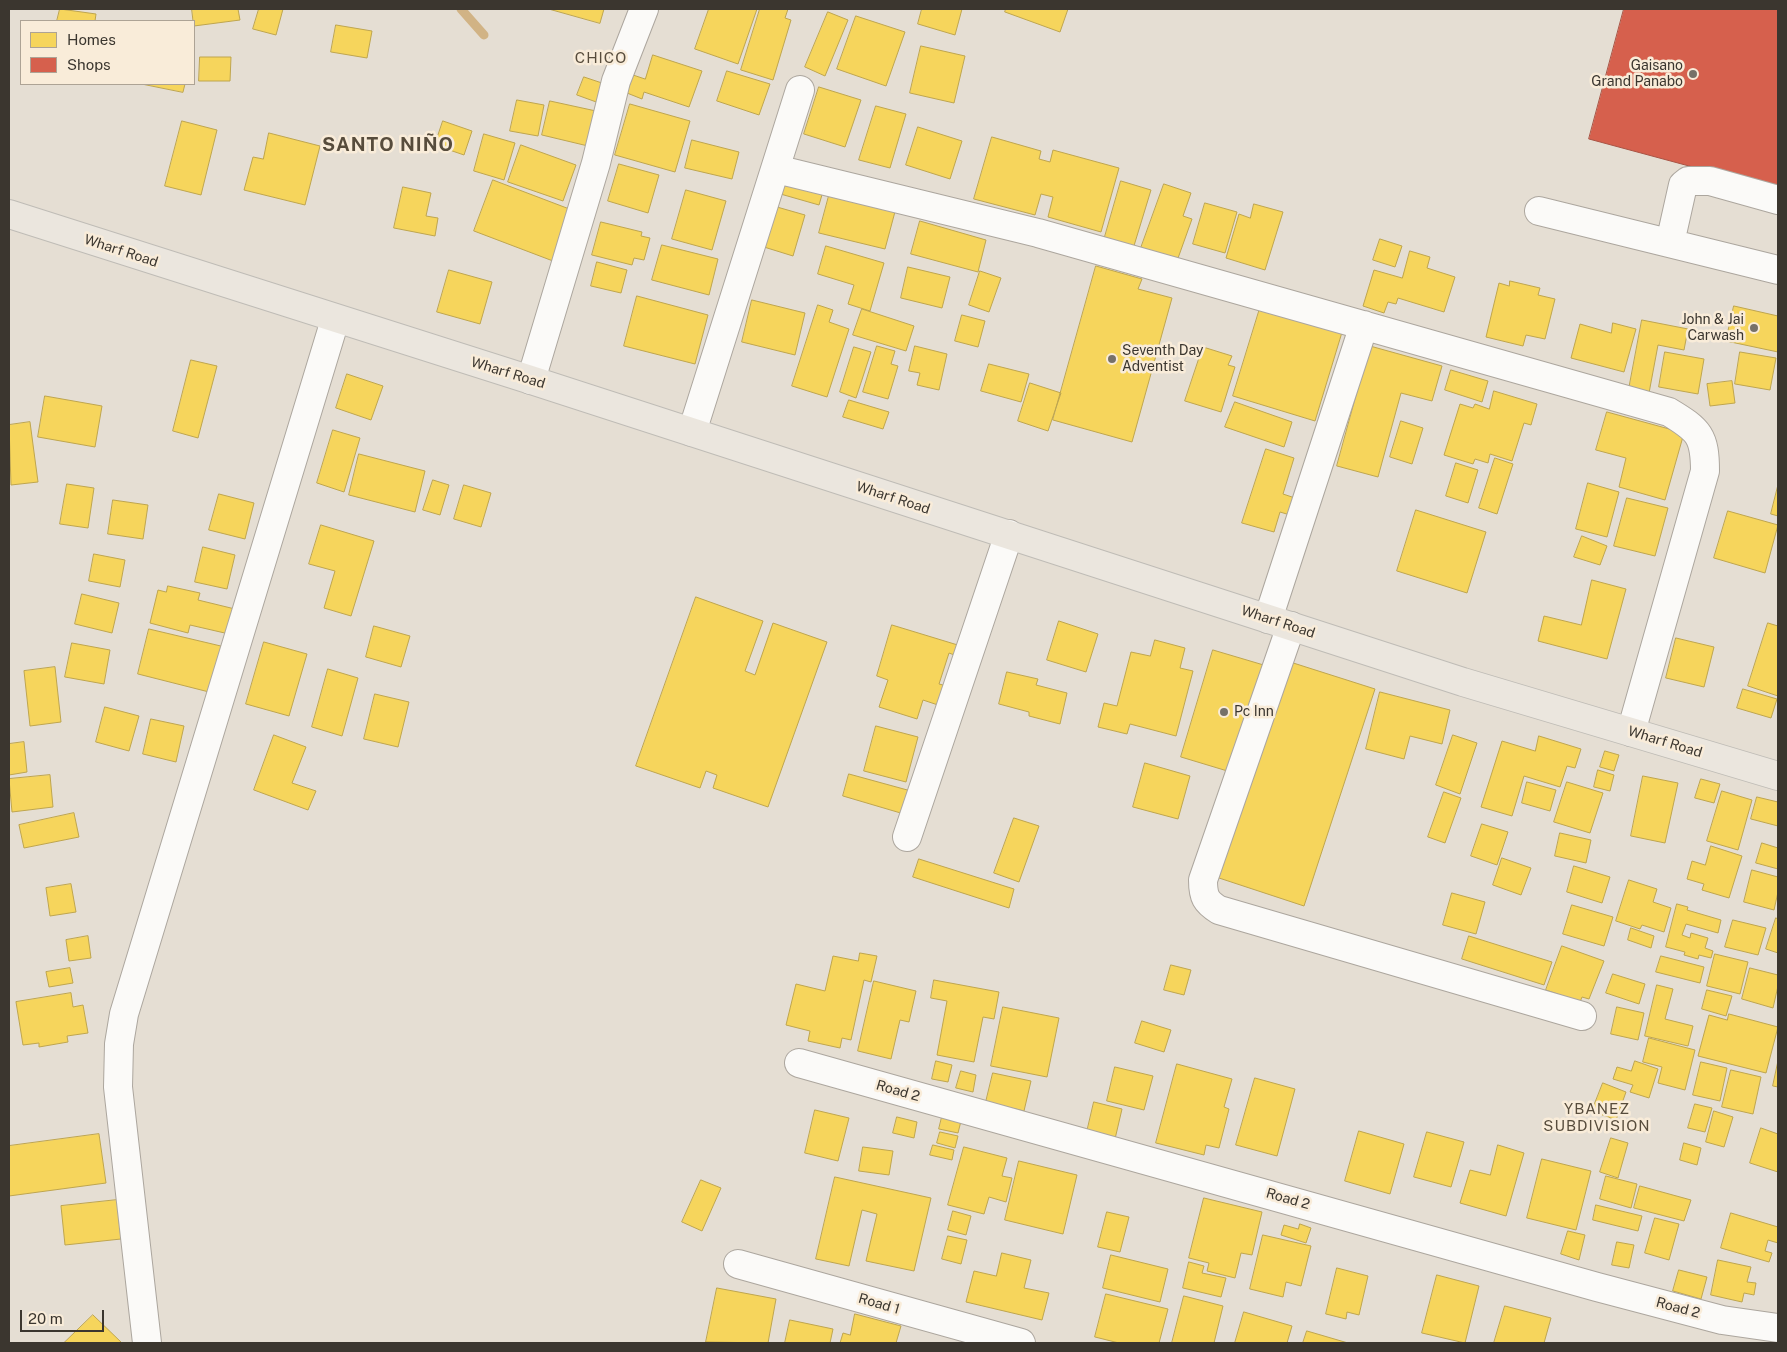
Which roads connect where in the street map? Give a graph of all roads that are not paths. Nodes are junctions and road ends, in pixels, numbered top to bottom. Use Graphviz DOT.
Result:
graph roads {
  1 [pos="644,9"];
  2 [pos="800,90"];
  3 [pos="776,168"];
  4 [pos="1778,200"];
  5 [pos="1539,210"];
  6 [pos="9,214"];
  7 [pos="1670,243"];
  8 [pos="1778,270"];
  9 [pos="335,320"];
  10 [pos="1364,324"];
  11 [pos="531,380"];
  12 [pos="692,432"];
  13 [pos="1009,534"];
  14 [pos="1280,622"];
  15 [pos="1631,732"];
  16 [pos="1778,776"];
  17 [pos="907,837"];
  18 [pos="1582,1016"];
  19 [pos="799,1064"];
  20 [pos="738,1264"];
  21 [pos="1778,1328"];
  22 [pos="147,1343"];
  23 [pos="1021,1343"];
  1 -- 11 [label="street"];
  2 -- 3 [label="street"];
  3 -- 10 [label="street"];
  3 -- 12 [label="street"];
  4 -- 7 [label="street"];
  5 -- 7 [label="street"];
  6 -- 9 [label="main road, Wharf Road"];
  7 -- 8 [label="street"];
  9 -- 11 [label="main road, Wharf Road"];
  9 -- 22 [label="street"];
  10 -- 14 [label="street"];
  10 -- 15 [label="street"];
  11 -- 12 [label="main road, Wharf Road"];
  12 -- 13 [label="main road, Wharf Road"];
  13 -- 14 [label="main road, Wharf Road"];
  13 -- 17 [label="street"];
  14 -- 15 [label="main road, Wharf Road"];
  14 -- 18 [label="street"];
  15 -- 16 [label="main road, Wharf Road"];
  19 -- 21 [label="street, Road 2"];
  20 -- 23 [label="street, Road 1"];
}
